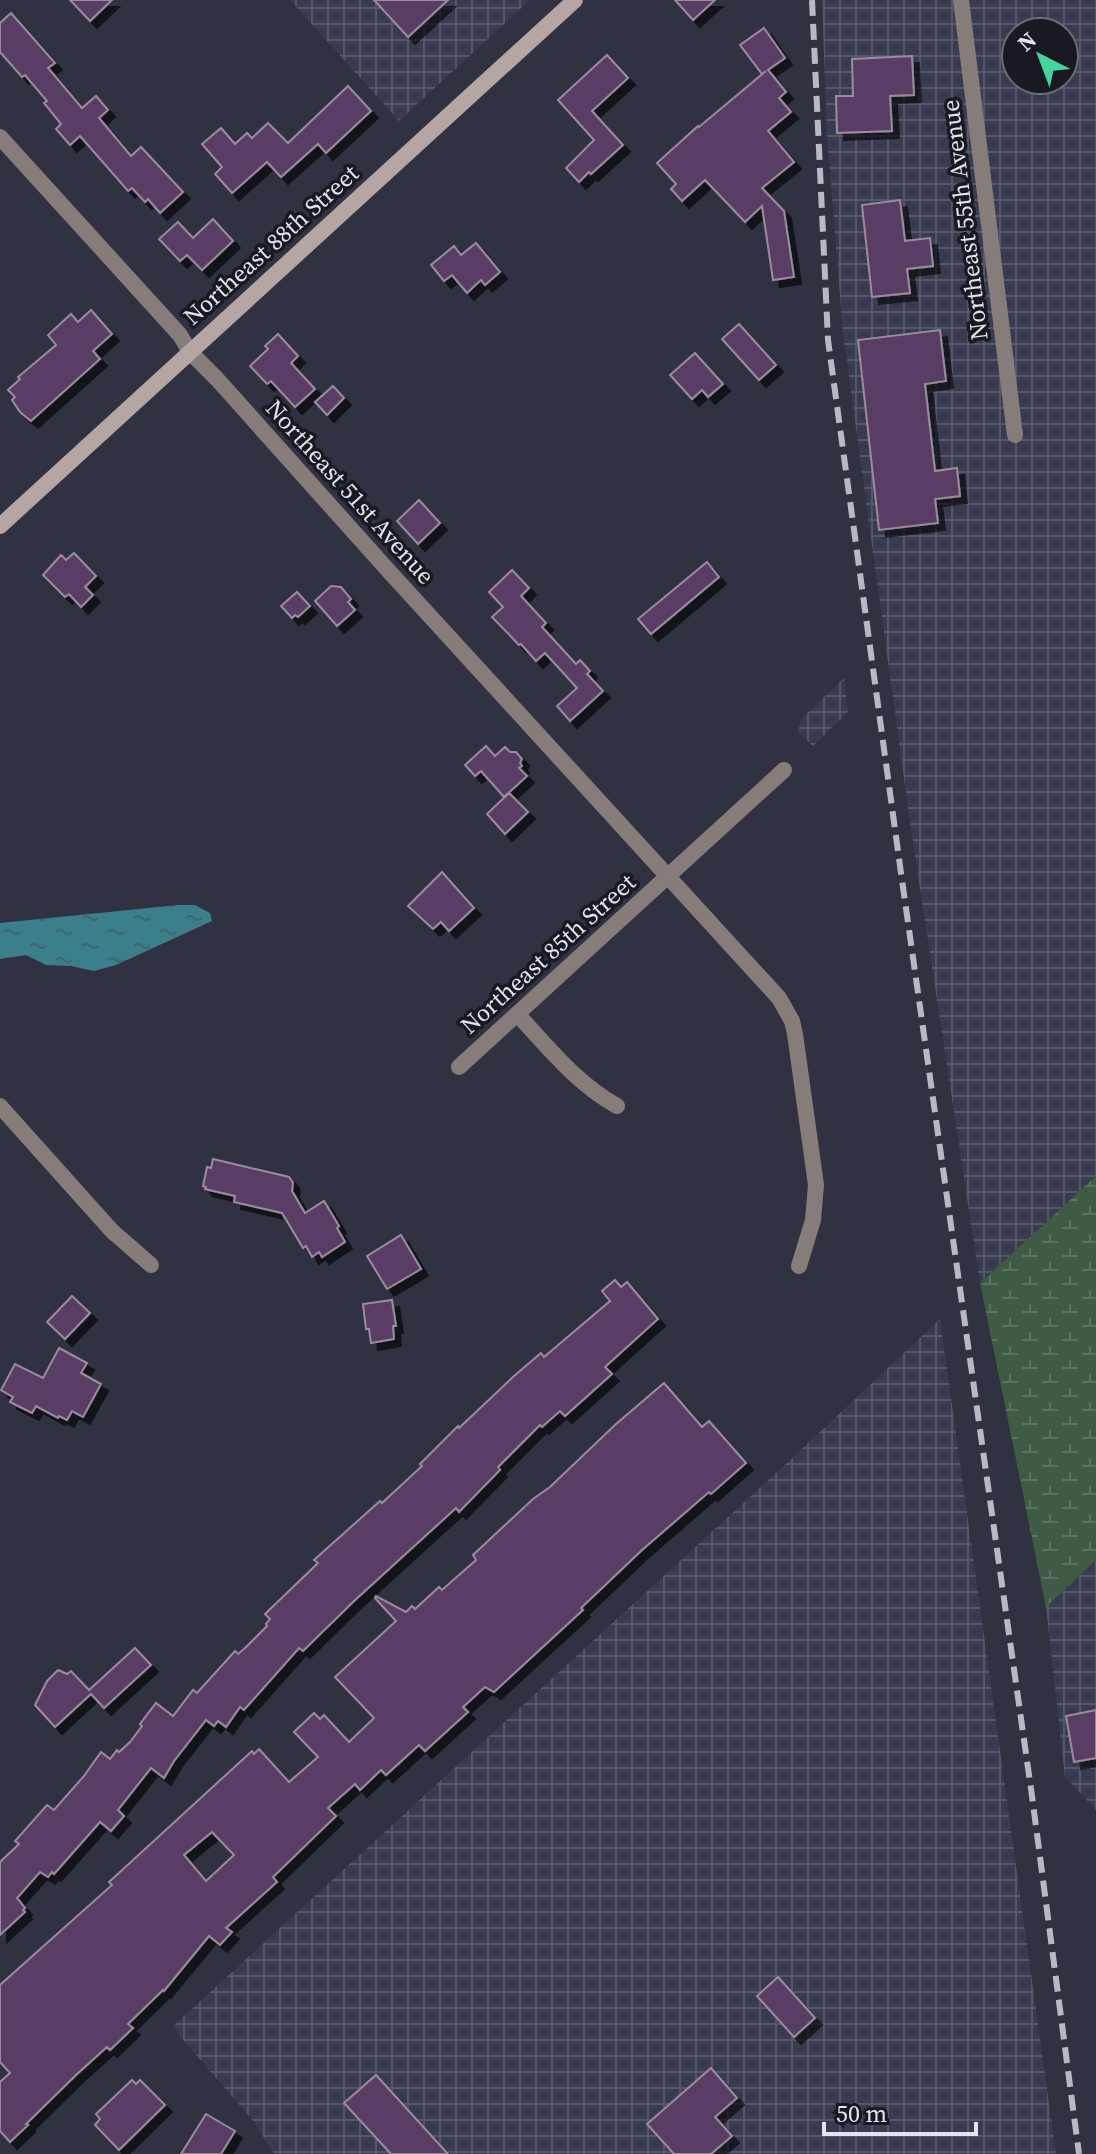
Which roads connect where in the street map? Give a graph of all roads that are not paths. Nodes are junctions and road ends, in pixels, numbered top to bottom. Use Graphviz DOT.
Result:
graph roads {
  1 [pos="575,0"];
  2 [pos="961,0"];
  3 [pos="0,137"];
  4 [pos="190,352"];
  5 [pos="1015,435"];
  6 [pos="0,526"];
  7 [pos="784,770"];
  8 [pos="669,876"];
  9 [pos="517,1014"];
  10 [pos="459,1067"];
  11 [pos="0,1106"];
  12 [pos="617,1106"];
  13 [pos="151,1265"];
  14 [pos="799,1266"];
  1 -- 4 [label="main road, Northeast 88th Street"];
  2 -- 5 [label="street, Northeast 55th Avenue"];
  3 -- 4 [label="street, Northeast 51st Avenue"];
  4 -- 6 [label="main road, Northeast 88th Street"];
  4 -- 8 [label="street, Northeast 51st Avenue"];
  7 -- 8 [label="street, Northeast 85th Street"];
  8 -- 9 [label="street, Northeast 85th Street"];
  8 -- 14 [label="street, Northeast 51st Avenue"];
  9 -- 10 [label="street, Northeast 85th Street"];
  9 -- 12 [label="street"];
  11 -- 13 [label="street"];
}
